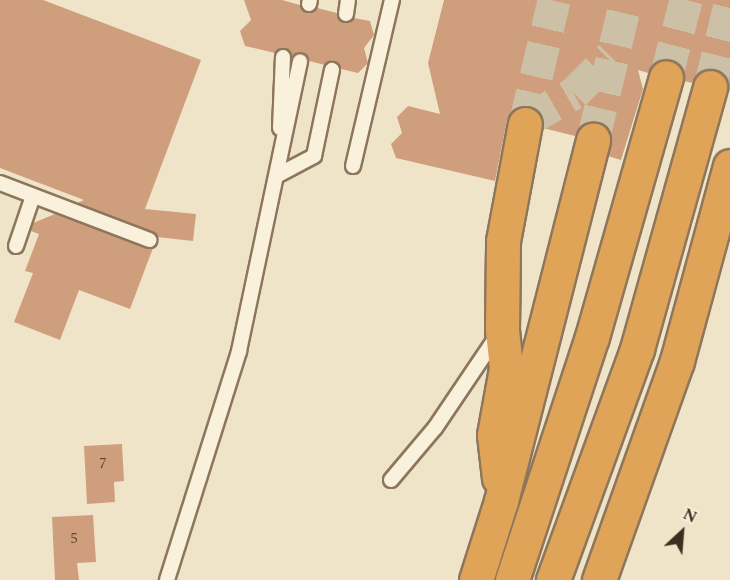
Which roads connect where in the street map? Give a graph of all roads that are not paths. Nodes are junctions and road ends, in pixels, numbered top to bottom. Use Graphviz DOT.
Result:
graph roads {
  1 [pos="392,0"];
  2 [pos="283,57"];
  3 [pos="300,61"];
  4 [pos="332,70"];
  5 [pos="666,77"];
  6 [pos="710,87"];
  7 [pos="525,124"];
  8 [pos="592,140"];
  9 [pos="352,166"];
  10 [pos="730,166"];
  11 [pos="278,175"];
  12 [pos="0,183"];
  13 [pos="33,196"];
  14 [pos="149,240"];
  15 [pos="16,246"];
  16 [pos="502,329"];
  17 [pos="391,480"];
  18 [pos="501,501"];
  19 [pos="167,580"];
  20 [pos="476,580"];
  21 [pos="512,580"];
  22 [pos="553,580"];
  23 [pos="600,580"];
  1 -- 9 [label="lane"];
  2 -- 11 [label="lane"];
  3 -- 11 [label="lane"];
  4 -- 11 [label="lane"];
  5 -- 21 [label="highway"];
  6 -- 22 [label="highway"];
  7 -- 16 [label="highway"];
  8 -- 18 [label="highway"];
  10 -- 23 [label="highway"];
  11 -- 19 [label="lane"];
  12 -- 13 [label="lane"];
  13 -- 14 [label="lane"];
  13 -- 15 [label="lane"];
  16 -- 17 [label="lane"];
  16 -- 18 [label="highway"];
  18 -- 20 [label="highway"];
}
